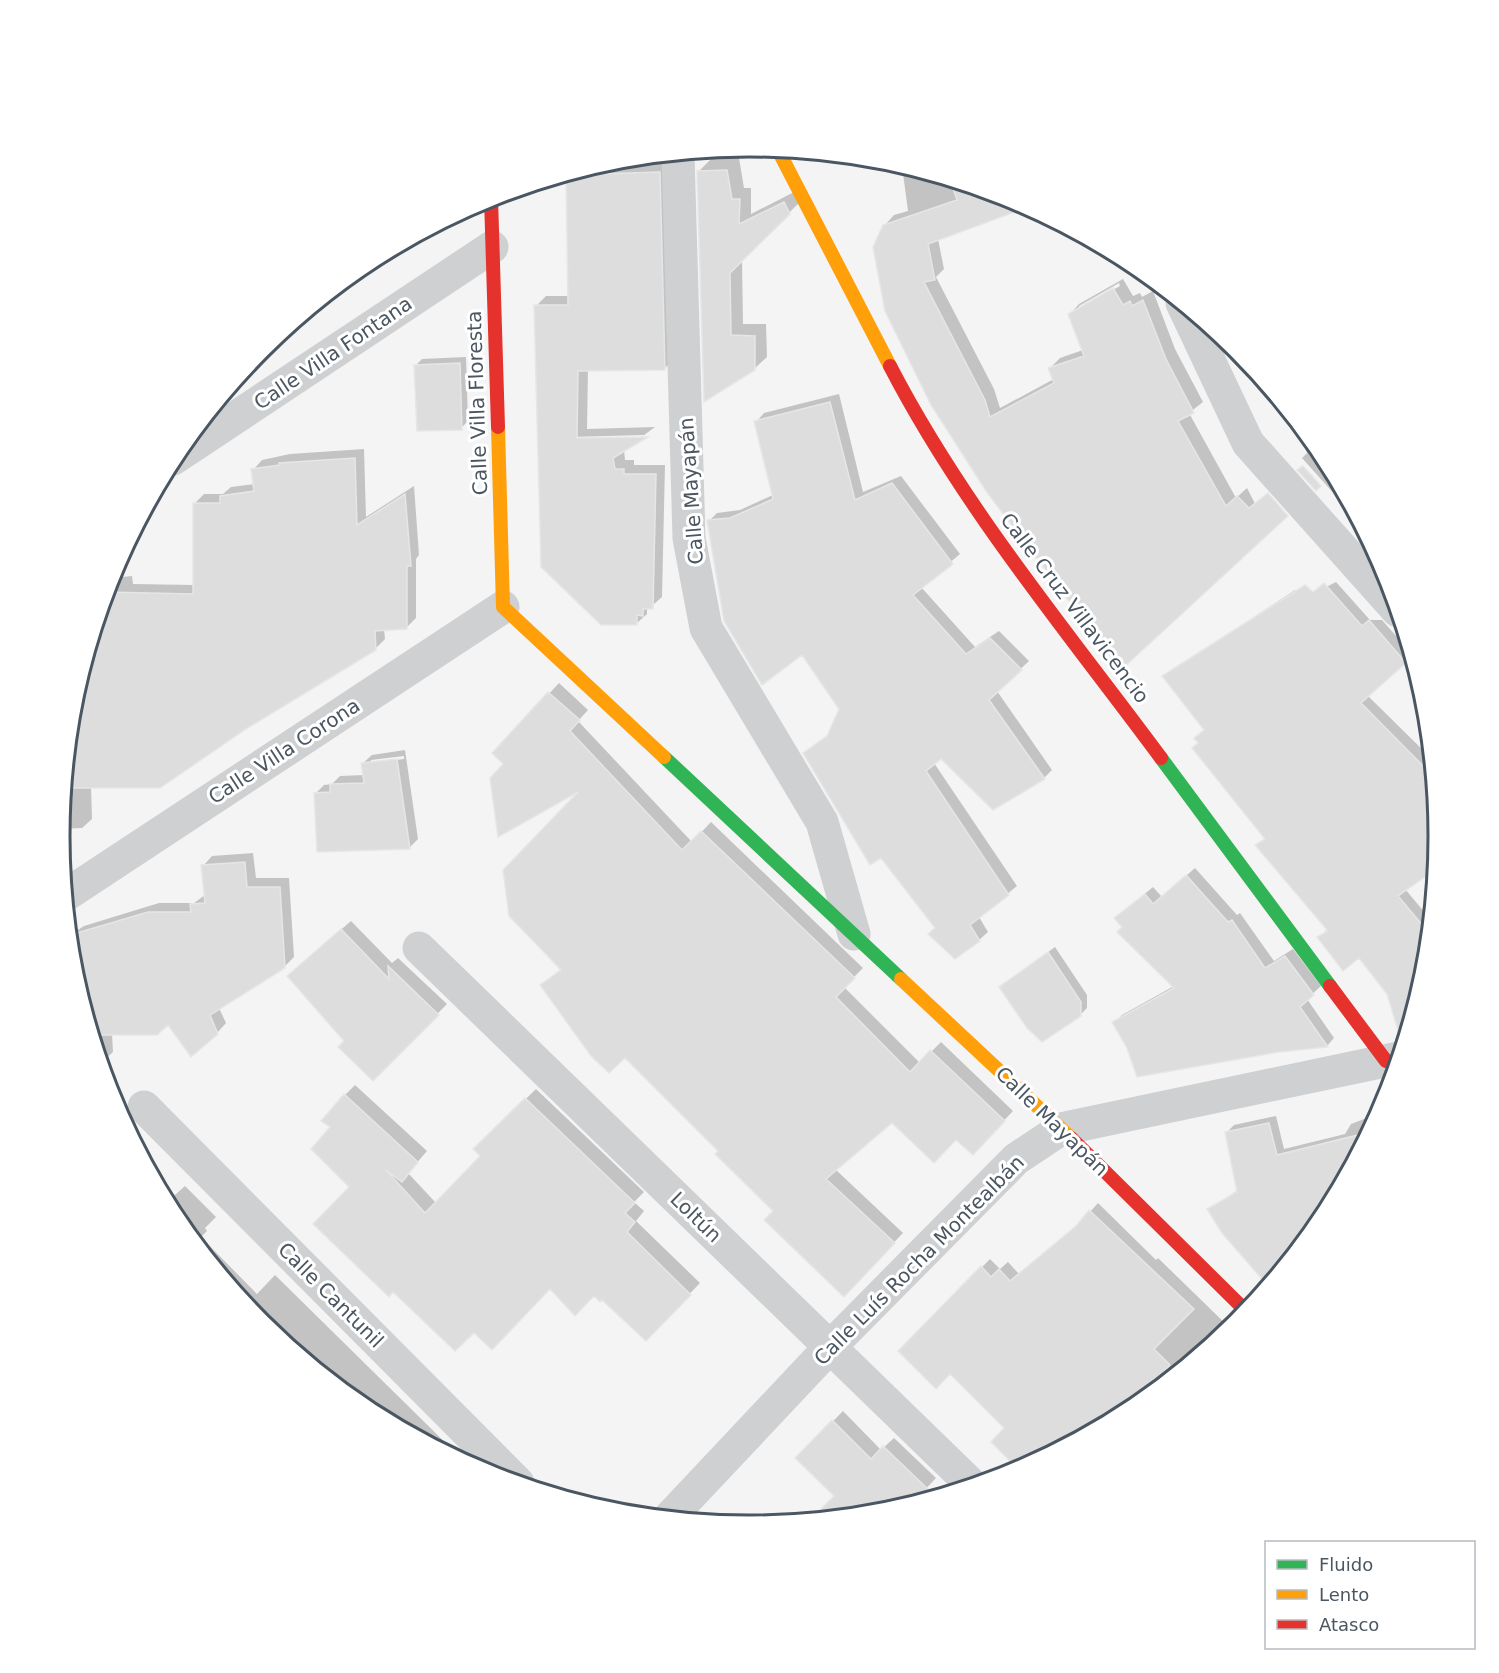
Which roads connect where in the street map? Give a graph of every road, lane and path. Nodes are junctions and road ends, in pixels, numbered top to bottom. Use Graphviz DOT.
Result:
graph roads {
  1 [pos="782,158"];
  2 [pos="678,161"];
  3 [pos="491,209"];
  4 [pos="492,247"];
  5 [pos="1190,320"];
  6 [pos="196,444"];
  7 [pos="1384,595"];
  8 [pos="503,607"];
  9 [pos="73,890"];
  10 [pos="854,934"];
  11 [pos="419,948"];
  12 [pos="1391,1057"];
  13 [pos="1390,1061"];
  14 [pos="144,1107"];
  15 [pos="1061,1129"];
  16 [pos="1240,1306"];
  17 [pos="830,1347"];
  18 [pos="504,1469"];
  19 [pos="966,1480"];
  20 [pos="675,1511"];
  1 -- 12 [label="street, Calle Cruz Villavicencio"];
  2 -- 10 [label="street, Calle Mayapán"];
  3 -- 4 [label="street, Calle Villa Floresta"];
  4 -- 6 [label="street, Calle Villa Fontana"];
  4 -- 8 [label="street, Calle Villa Floresta"];
  5 -- 7 [label="street"];
  8 -- 9 [label="street, Calle Villa Corona"];
  8 -- 10 [label="street, Calle Mayapán"];
  10 -- 15 [label="street, Calle Mayapán"];
  11 -- 17 [label="street, Loltún"];
  13 -- 15 [label="street, Calle Luís Rocha Montealbán"];
  14 -- 18 [label="street, Calle Cantunil"];
  15 -- 16 [label="street, Calle Mayapán"];
  15 -- 17 [label="street, Calle Luís Rocha Montealbán"];
  17 -- 19 [label="street, Loltún"];
  17 -- 20 [label="street, Calle Luís Rocha Montealbán"];
}
